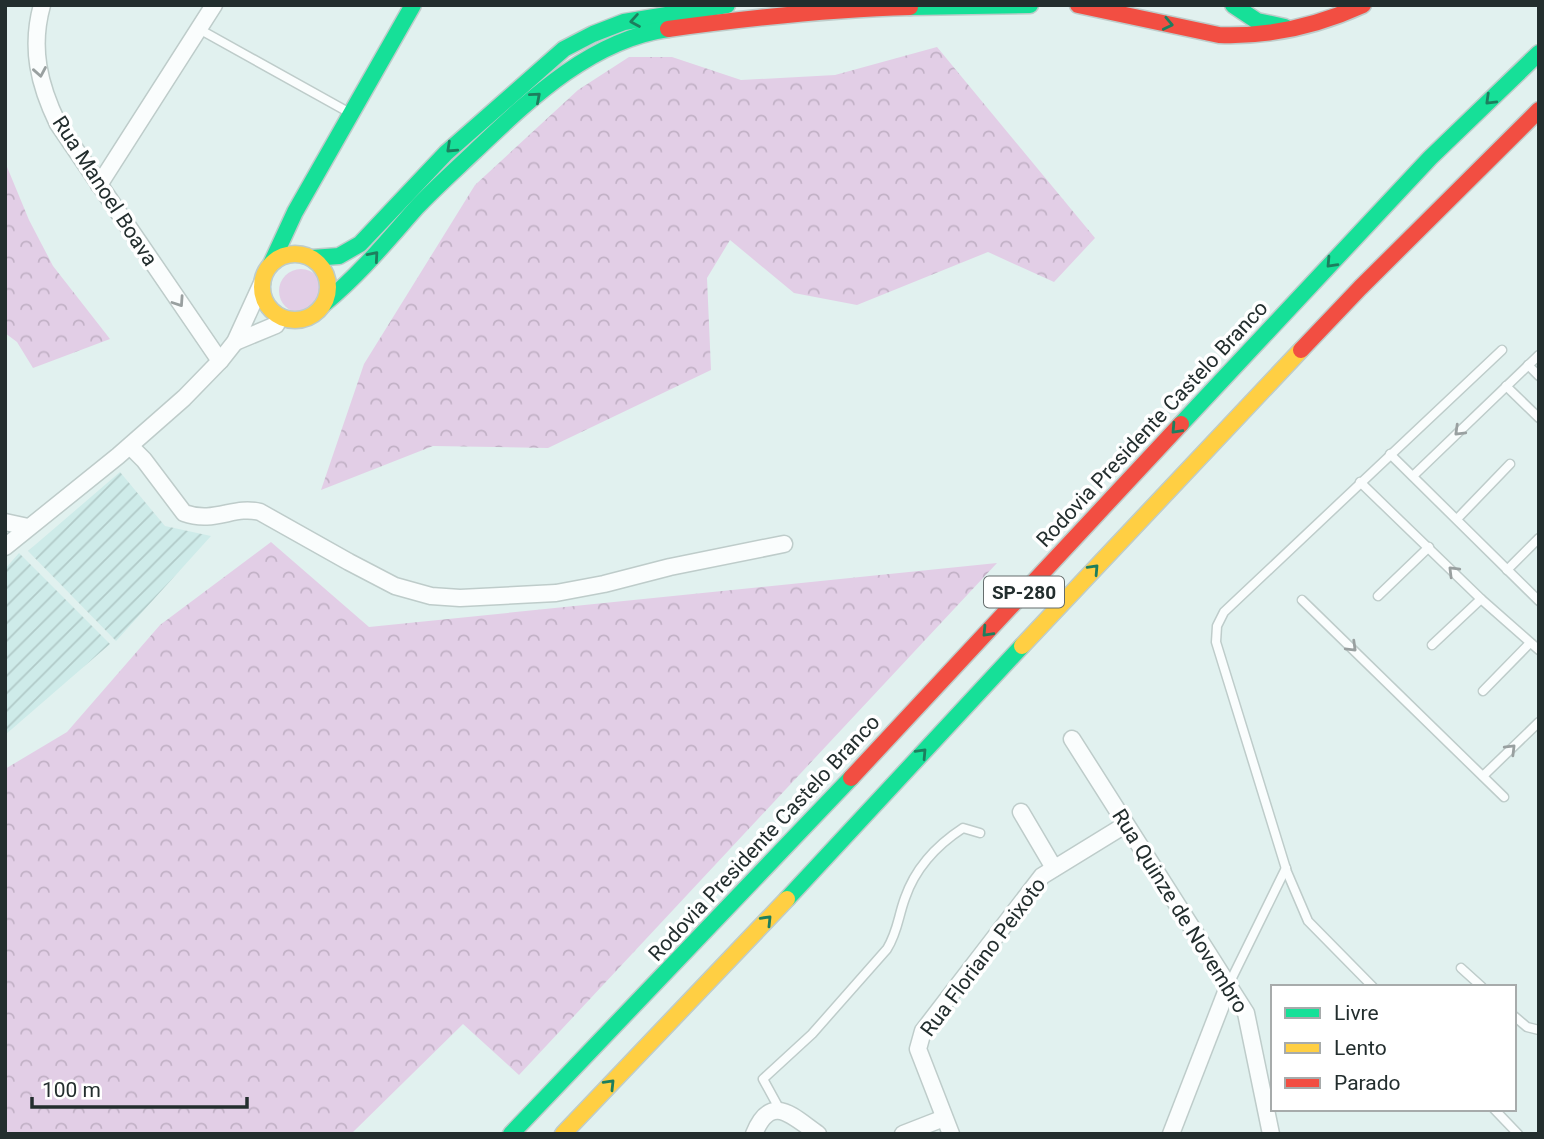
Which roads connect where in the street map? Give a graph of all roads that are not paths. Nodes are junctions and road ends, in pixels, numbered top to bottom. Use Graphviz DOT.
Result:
graph roads {
  1 [pos="42,5"];
  2 [pos="214,5"];
  3 [pos="413,5"];
  4 [pos="727,5"];
  5 [pos="1030,5"];
  6 [pos="1077,5"];
  7 [pos="1233,5"];
  8 [pos="1363,5"];
  9 [pos="1290,28"];
  10 [pos="200,29"];
  11 [pos="1539,46"];
  12 [pos="1539,53"];
  13 [pos="1512,78"];
  14 [pos="1539,110"];
  15 [pos="351,114"];
  16 [pos="99,185"];
  17 [pos="295,212"];
  18 [pos="310,258"];
  19 [pos="271,264"];
  20 [pos="262,283"];
  21 [pos="325,303"];
  22 [pos="281,317"];
  23 [pos="235,342"];
  24 [pos="1502,349"];
  25 [pos="1539,355"];
  26 [pos="220,361"];
  27 [pos="1528,365"];
  28 [pos="1539,376"];
  29 [pos="1506,386"];
  30 [pos="1539,418"];
  31 [pos="130,446"];
  32 [pos="1390,454"];
  33 [pos="1510,464"];
  34 [pos="1413,476"];
  35 [pos="1360,482"];
  36 [pos="1457,519"];
  37 [pos="5,522"];
  38 [pos="28,527"];
  39 [pos="1539,538"];
  40 [pos="784,544"];
  41 [pos="5,547"];
  42 [pos="1429,547"];
  43 [pos="1507,570"];
  44 [pos="1378,596"];
  45 [pos="1481,599"];
  46 [pos="1303,600"];
  47 [pos="1539,601"];
  48 [pos="1531,643"];
  49 [pos="1432,645"];
  50 [pos="1539,650"];
  51 [pos="1483,691"];
  52 [pos="1539,722"];
  53 [pos="1072,739"];
  54 [pos="1483,776"];
  55 [pos="1504,797"];
  56 [pos="1021,812"];
  57 [pos="1125,825"];
  58 [pos="980,833"];
  59 [pos="1054,868"];
  60 [pos="1286,868"];
  61 [pos="1461,968"];
  62 [pos="1371,985"];
  63 [pos="1480,985"];
  64 [pos="1228,987"];
  65 [pos="1516,1018"];
  66 [pos="1539,1030"];
  67 [pos="780,1110"];
  68 [pos="1495,1111"];
  69 [pos="944,1118"];
  70 [pos="511,1134"];
  71 [pos="563,1134"];
  72 [pos="754,1134"];
  73 [pos="818,1134"];
  74 [pos="903,1134"];
  75 [pos="951,1134"];
  76 [pos="1171,1134"];
  77 [pos="1271,1134"];
  78 [pos="1518,1134"];
  1 -- 16 [label="street, Rua Manoel Boava, one-way"];
  2 -- 10 [label="street"];
  3 -- 15 [label="main road"];
  4 -- 18 [label="main road, one-way"];
  21 -- 5 [label="main road, one-way"];
  6 -- 9 [label="main road, one-way"];
  7 -- 9 [label="main road"];
  8 -- 9 [label="main road"];
  10 -- 15 [label="lane"];
  10 -- 16 [label="street"];
  11 -- 13 [label="main road"];
  12 -- 13 [label="main road, Rodovia Presidente Castelo Branco / SP-280"];
  13 -- 70 [label="main road, Rodovia Presidente Castelo Branco / SP-280, one-way"];
  71 -- 14 [label="main road, SP-280, one-way"];
  15 -- 17 [label="main road"];
  16 -- 26 [label="street, Rua Manoel Boava, one-way"];
  17 -- 18 [label="main road"];
  17 -- 19 [label="main road"];
  18 -- 19 [label="main road"];
  18 -- 21 [label="main road"];
  19 -- 20 [label="main road"];
  20 -- 22 [label="main road"];
  20 -- 23 [label="street"];
  21 -- 22 [label="main road"];
  22 -- 23 [label="street"];
  23 -- 26 [label="street"];
  24 -- 32 [label="lane"];
  25 -- 27 [label="lane"];
  26 -- 31 [label="street"];
  27 -- 28 [label="lane"];
  27 -- 29 [label="lane"];
  29 -- 30 [label="lane"];
  29 -- 34 [label="lane, one-way"];
  31 -- 38 [label="street"];
  31 -- 40 [label="street"];
  32 -- 34 [label="lane"];
  32 -- 35 [label="lane"];
  33 -- 36 [label="lane"];
  34 -- 36 [label="lane"];
  35 -- 42 [label="lane"];
  35 -- 60 [label="lane"];
  36 -- 43 [label="lane"];
  37 -- 38 [label="street"];
  38 -- 41 [label="street"];
  39 -- 43 [label="lane"];
  42 -- 44 [label="lane"];
  45 -- 42 [label="lane, one-way"];
  43 -- 47 [label="lane"];
  45 -- 48 [label="lane"];
  45 -- 49 [label="lane"];
  46 -- 54 [label="lane, one-way"];
  48 -- 50 [label="lane"];
  48 -- 51 [label="lane"];
  54 -- 52 [label="lane, one-way"];
  53 -- 57 [label="street, Rua Quinze de Novembro"];
  54 -- 55 [label="lane"];
  56 -- 59 [label="street"];
  57 -- 59 [label="street, Rua Floriano Peixoto"];
  57 -- 64 [label="street, Rua Quinze de Novembro"];
  58 -- 67 [label="lane"];
  59 -- 69 [label="street, Rua Floriano Peixoto"];
  60 -- 62 [label="lane"];
  60 -- 64 [label="lane"];
  61 -- 63 [label="lane"];
  64 -- 76 [label="street"];
  64 -- 77 [label="street, Rua Quinze de Novembro"];
  65 -- 66 [label="lane"];
  67 -- 72 [label="street"];
  67 -- 73 [label="street"];
  68 -- 78 [label="lane"];
  69 -- 74 [label="street"];
  69 -- 75 [label="street"];
}
